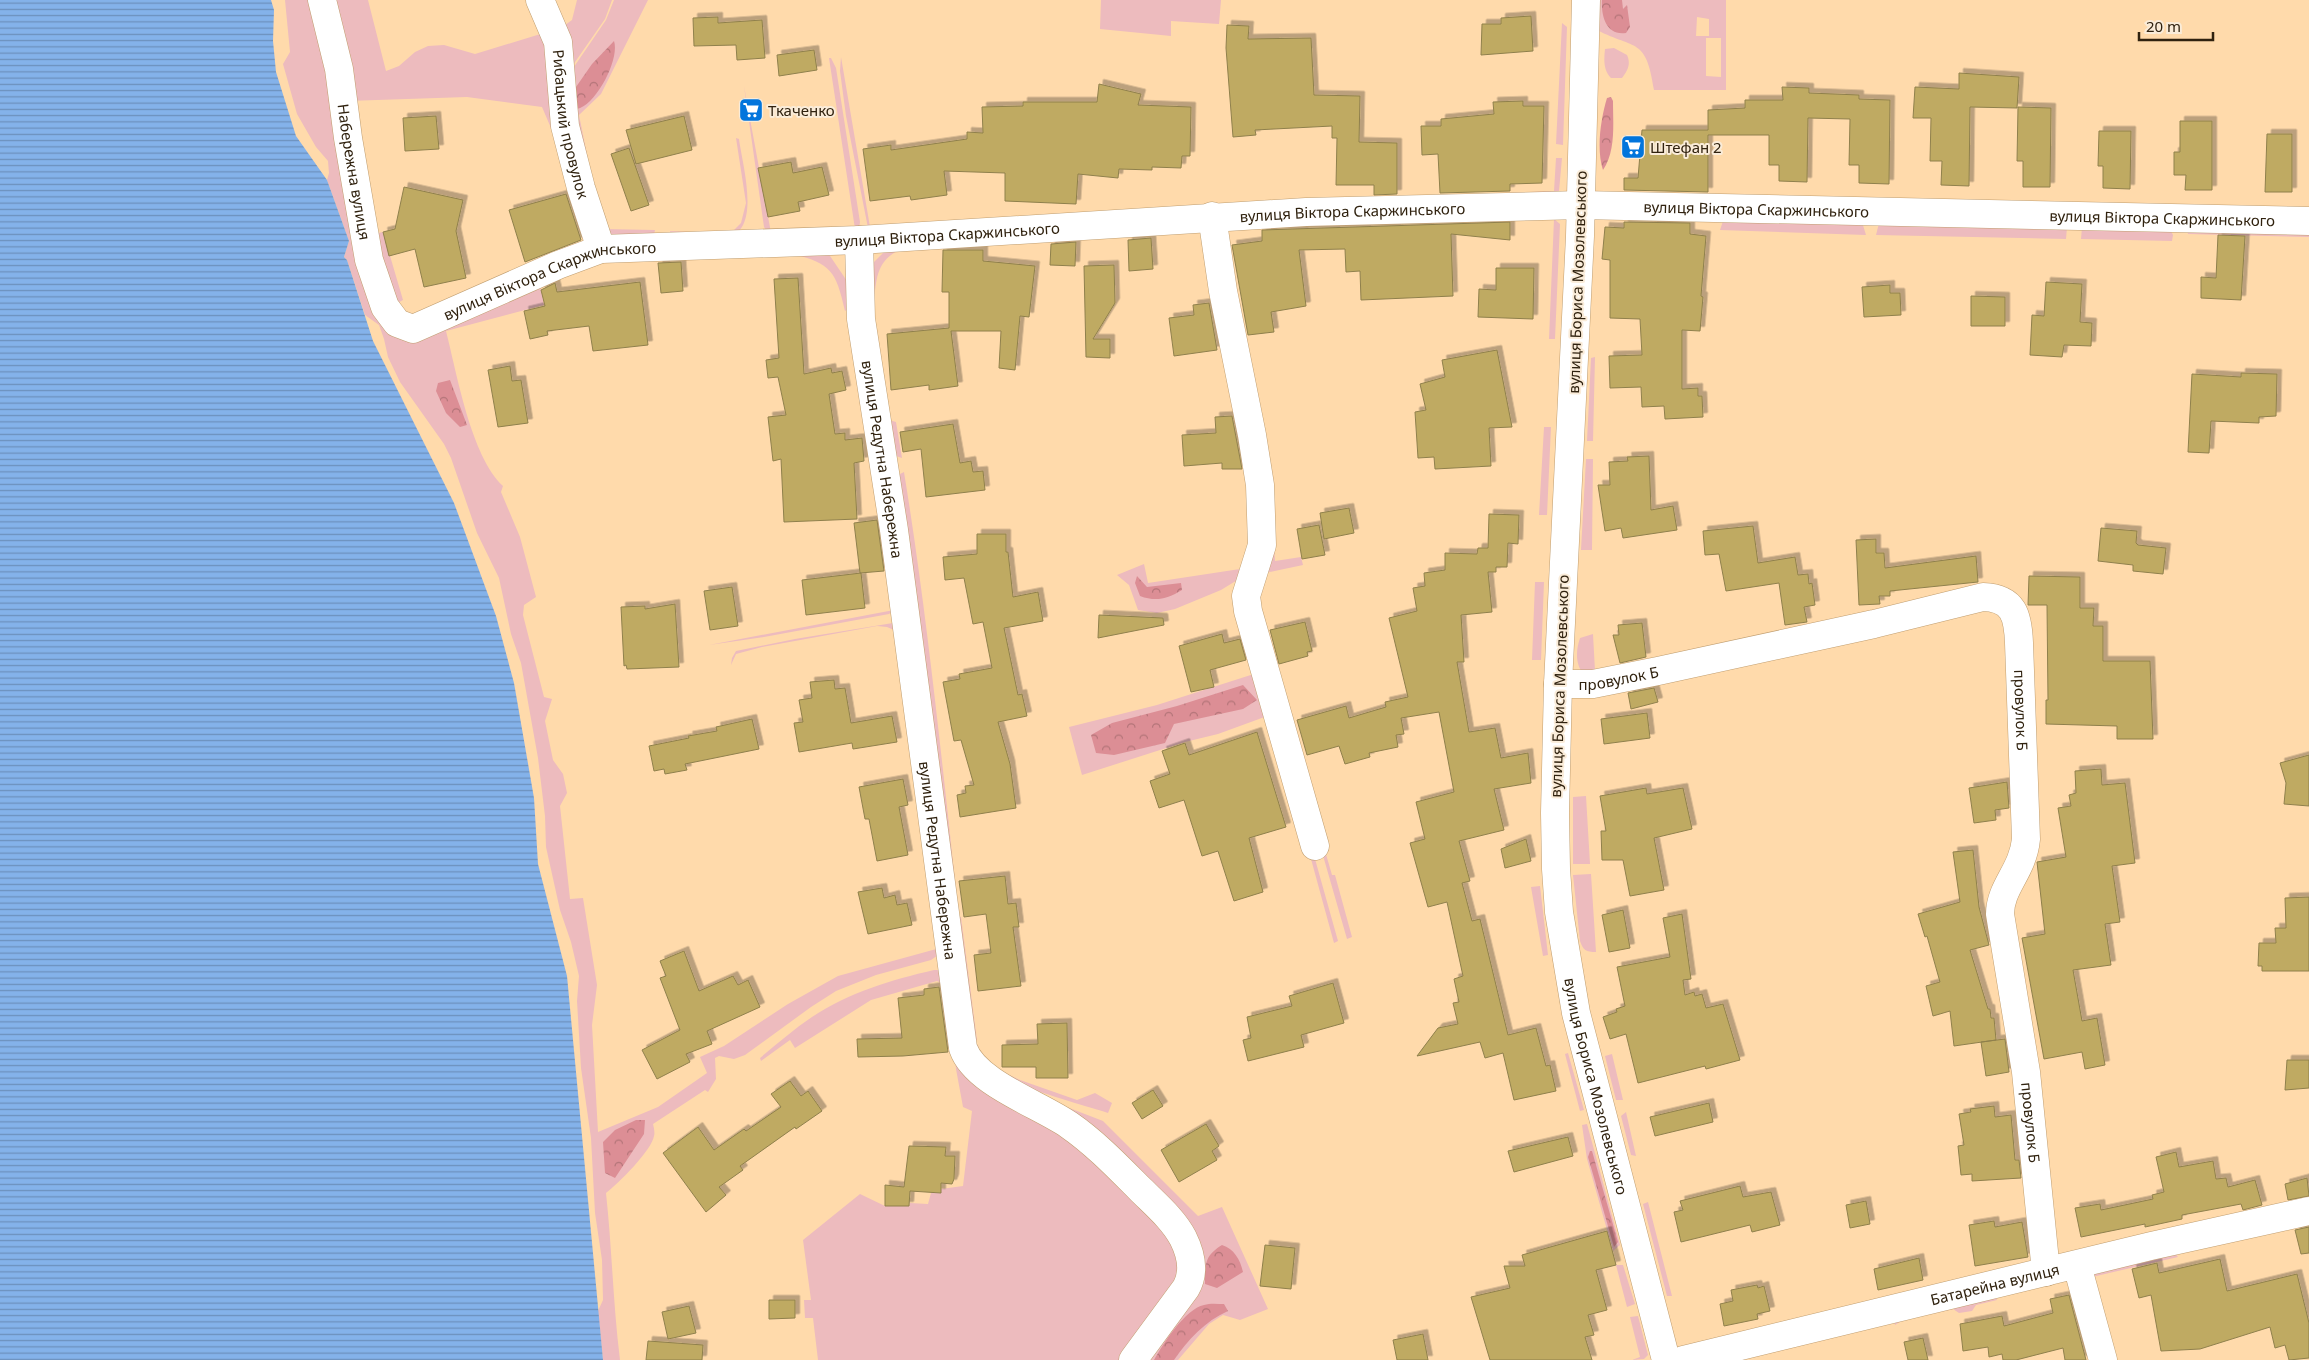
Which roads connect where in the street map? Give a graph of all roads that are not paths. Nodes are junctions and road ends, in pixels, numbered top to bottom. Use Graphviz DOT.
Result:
graph roads {
  1 [pos="322,0"];
  2 [pos="540,0"];
  3 [pos="1586,0"];
  4 [pos="1581,205"];
  5 [pos="1212,216"];
  6 [pos="2309,222"];
  7 [pos="859,240"];
  8 [pos="602,249"];
  9 [pos="413,329"];
  10 [pos="1558,684"];
  11 [pos="1315,846"];
  12 [pos="2309,1211"];
  13 [pos="2077,1265"];
  14 [pos="2046,1272"];
  15 [pos="1133,1360"];
  16 [pos="1666,1360"];
  17 [pos="1683,1360"];
  18 [pos="2103,1360"];
  1 -- 9 [label="street, Набережна вулиця"];
  2 -- 8 [label="street, Рибацький провулок"];
  3 -- 4 [label="street, вулиця Бориса Мозолевського"];
  4 -- 5 [label="street, вулиця Віктора Скаржинського"];
  4 -- 6 [label="street, вулиця Віктора Скаржинського"];
  4 -- 10 [label="street, вулиця Бориса Мозолевського"];
  5 -- 7 [label="street, вулиця Віктора Скаржинського"];
  5 -- 11 [label="street"];
  7 -- 8 [label="street, вулиця Віктора Скаржинського"];
  7 -- 15 [label="street, вулиця Редутна Набережна"];
  8 -- 9 [label="street, вулиця Віктора Скаржинського"];
  10 -- 14 [label="street, провулок Б"];
  10 -- 16 [label="street, вулиця Бориса Мозолевського"];
  12 -- 13 [label="street, Батарейна вулиця"];
  13 -- 14 [label="street, Батарейна вулиця"];
  13 -- 18 [label="street"];
  14 -- 17 [label="street, Батарейна вулиця"];
}
